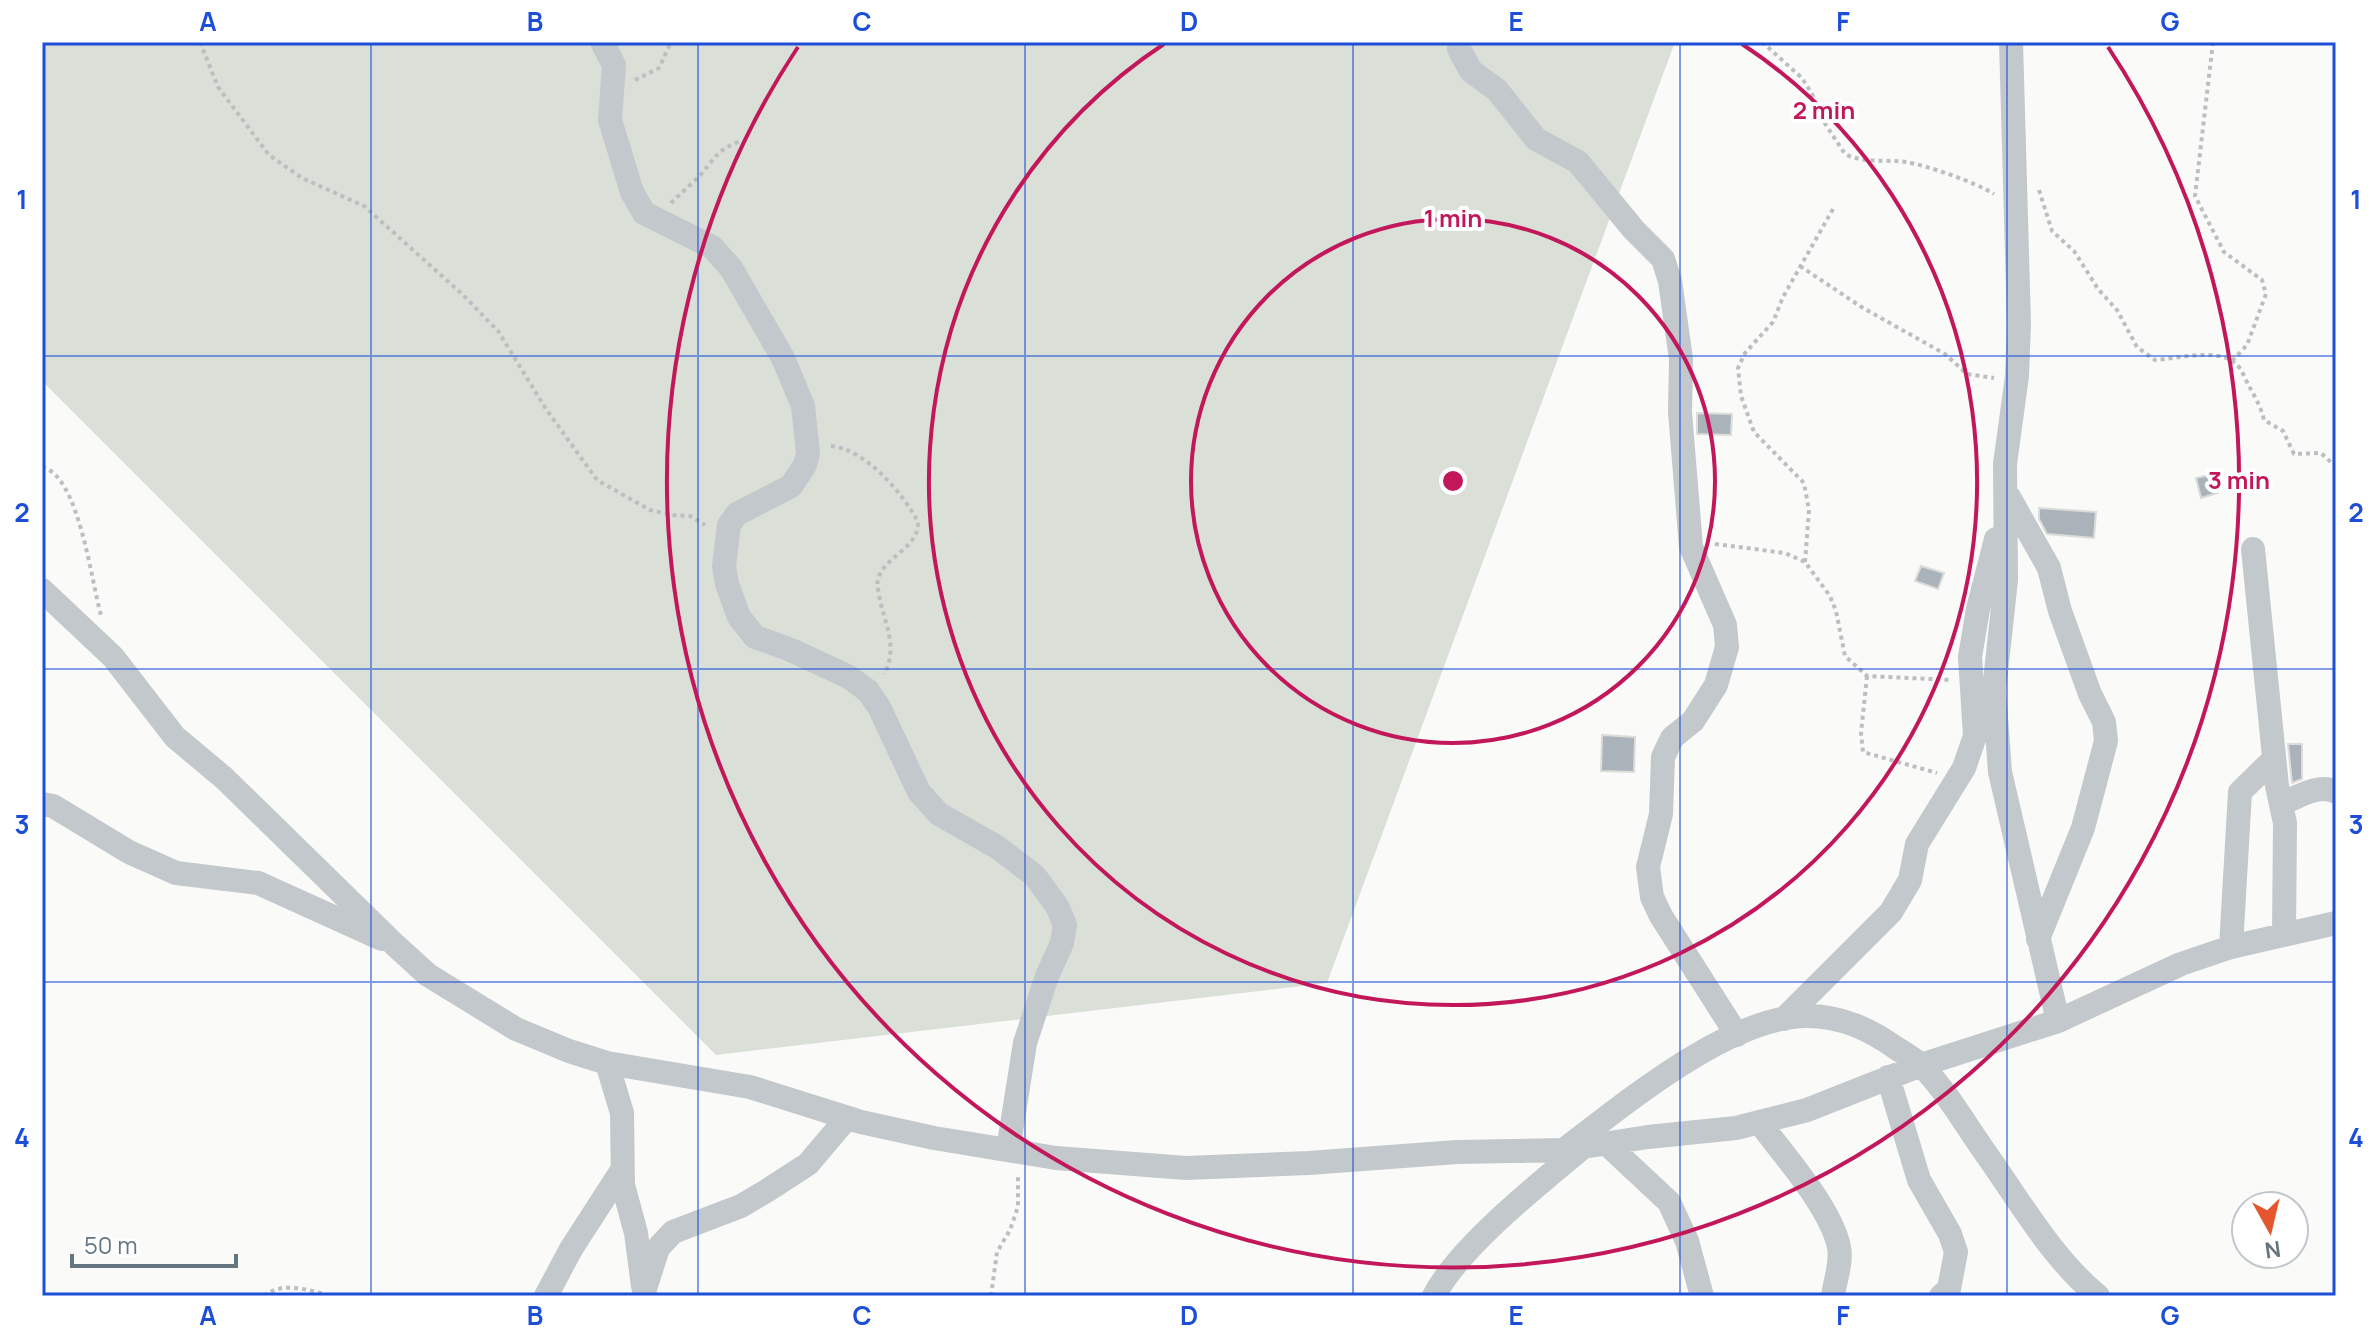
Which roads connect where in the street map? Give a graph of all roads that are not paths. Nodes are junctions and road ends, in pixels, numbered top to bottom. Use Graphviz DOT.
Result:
graph roads {
  1 [pos="602,42"];
  2 [pos="1459,42"];
  3 [pos="2011,42"];
  4 [pos="2005,464"];
  5 [pos="2006,491"];
  6 [pos="2253,549"];
  7 [pos="42,590"];
  8 [pos="2274,759"];
  9 [pos="2336,792"];
  10 [pos="42,804"];
  11 [pos="2281,804"];
  12 [pos="2336,923"];
  13 [pos="2284,934"];
  14 [pos="2038,939"];
  15 [pos="395,945"];
  16 [pos="2231,947"];
  17 [pos="1784,1019"];
  18 [pos="2058,1021"];
  19 [pos="1737,1035"];
  20 [pos="607,1063"];
  21 [pos="1921,1065"];
  22 [pos="1888,1077"];
  23 [pos="847,1118"];
  24 [pos="1759,1122"];
  25 [pos="1608,1145"];
  26 [pos="1573,1149"];
  27 [pos="1013,1151"];
  28 [pos="622,1170"];
  29 [pos="644,1294"];
  30 [pos="546,1296"];
  31 [pos="1434,1296"];
  32 [pos="1702,1296"];
  33 [pos="1833,1296"];
  34 [pos="1941,1296"];
  35 [pos="2098,1296"];
  1 -- 27 [label="street"];
  2 -- 19 [label="street"];
  3 -- 4 [label="street"];
  4 -- 5 [label="street"];
  4 -- 17 [label="street"];
  5 -- 14 [label="street"];
  5 -- 14 [label="street"];
  6 -- 8 [label="street"];
  7 -- 15 [label="street"];
  8 -- 11 [label="street"];
  8 -- 16 [label="street"];
  9 -- 11 [label="street"];
  10 -- 15 [label="street"];
  11 -- 13 [label="street"];
  12 -- 13 [label="street"];
  13 -- 16 [label="street"];
  14 -- 18 [label="street"];
  15 -- 20 [label="street"];
  16 -- 18 [label="street"];
  17 -- 19 [label="street"];
  17 -- 21 [label="street"];
  18 -- 21 [label="street"];
  19 -- 26 [label="street"];
  20 -- 23 [label="street"];
  20 -- 28 [label="street"];
  21 -- 22 [label="street"];
  21 -- 35 [label="street"];
  22 -- 24 [label="street"];
  22 -- 34 [label="street"];
  23 -- 27 [label="street"];
  23 -- 29 [label="street"];
  24 -- 25 [label="street"];
  24 -- 33 [label="street"];
  25 -- 26 [label="street"];
  25 -- 32 [label="street"];
  26 -- 27 [label="street"];
  26 -- 31 [label="street"];
  28 -- 29 [label="street"];
  28 -- 30 [label="street"];
}
